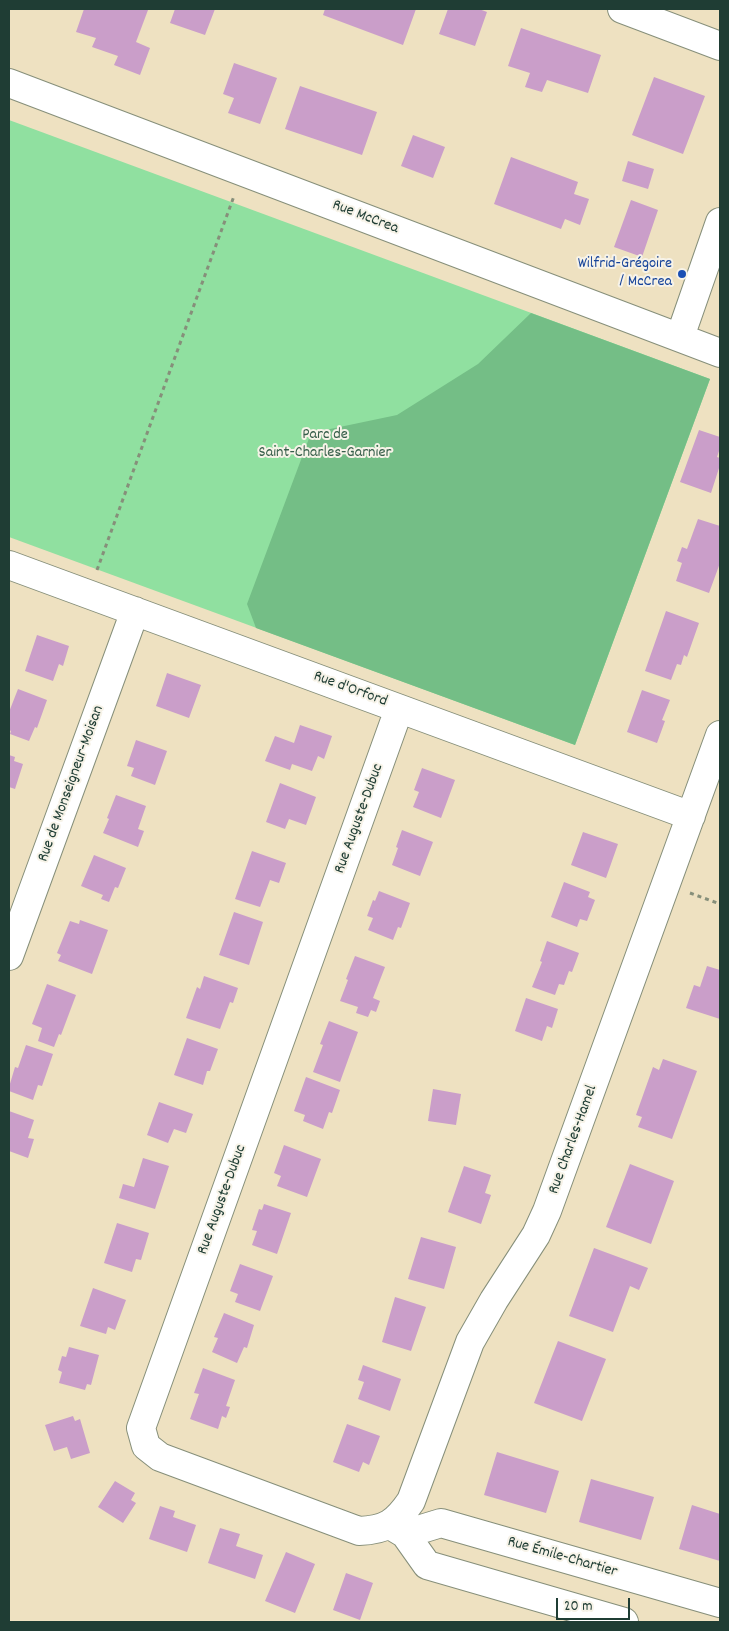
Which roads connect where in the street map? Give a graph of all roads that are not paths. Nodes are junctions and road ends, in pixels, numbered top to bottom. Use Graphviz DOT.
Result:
graph roads {
  1 [pos="622,9"];
  2 [pos="720,46"];
  3 [pos="9,83"];
  4 [pos="720,222"];
  5 [pos="680,337"];
  6 [pos="720,353"];
  7 [pos="9,565"];
  8 [pos="135,611"];
  9 [pos="399,708"];
  10 [pos="720,735"];
  11 [pos="691,816"];
  12 [pos="9,956"];
  13 [pos="397,1529"];
  14 [pos="720,1603"];
  15 [pos="624,1622"];
  1 -- 2 [label="street"];
  3 -- 5 [label="street, Rue McCrea"];
  4 -- 5 [label="street"];
  5 -- 6 [label="street, Rue McCrea"];
  7 -- 8 [label="street, Rue d'Orford"];
  8 -- 9 [label="street, Rue d'Orford"];
  8 -- 12 [label="street, Rue de Monseigneur-Moisan"];
  9 -- 11 [label="street, Rue d'Orford"];
  9 -- 13 [label="street, Rue Auguste-Dubuc"];
  10 -- 11 [label="street, Rue Charles-Hamel"];
  11 -- 13 [label="street, Rue Charles-Hamel"];
  13 -- 14 [label="street, Rue Émile-Chartier"];
  13 -- 15 [label="street"];
}
